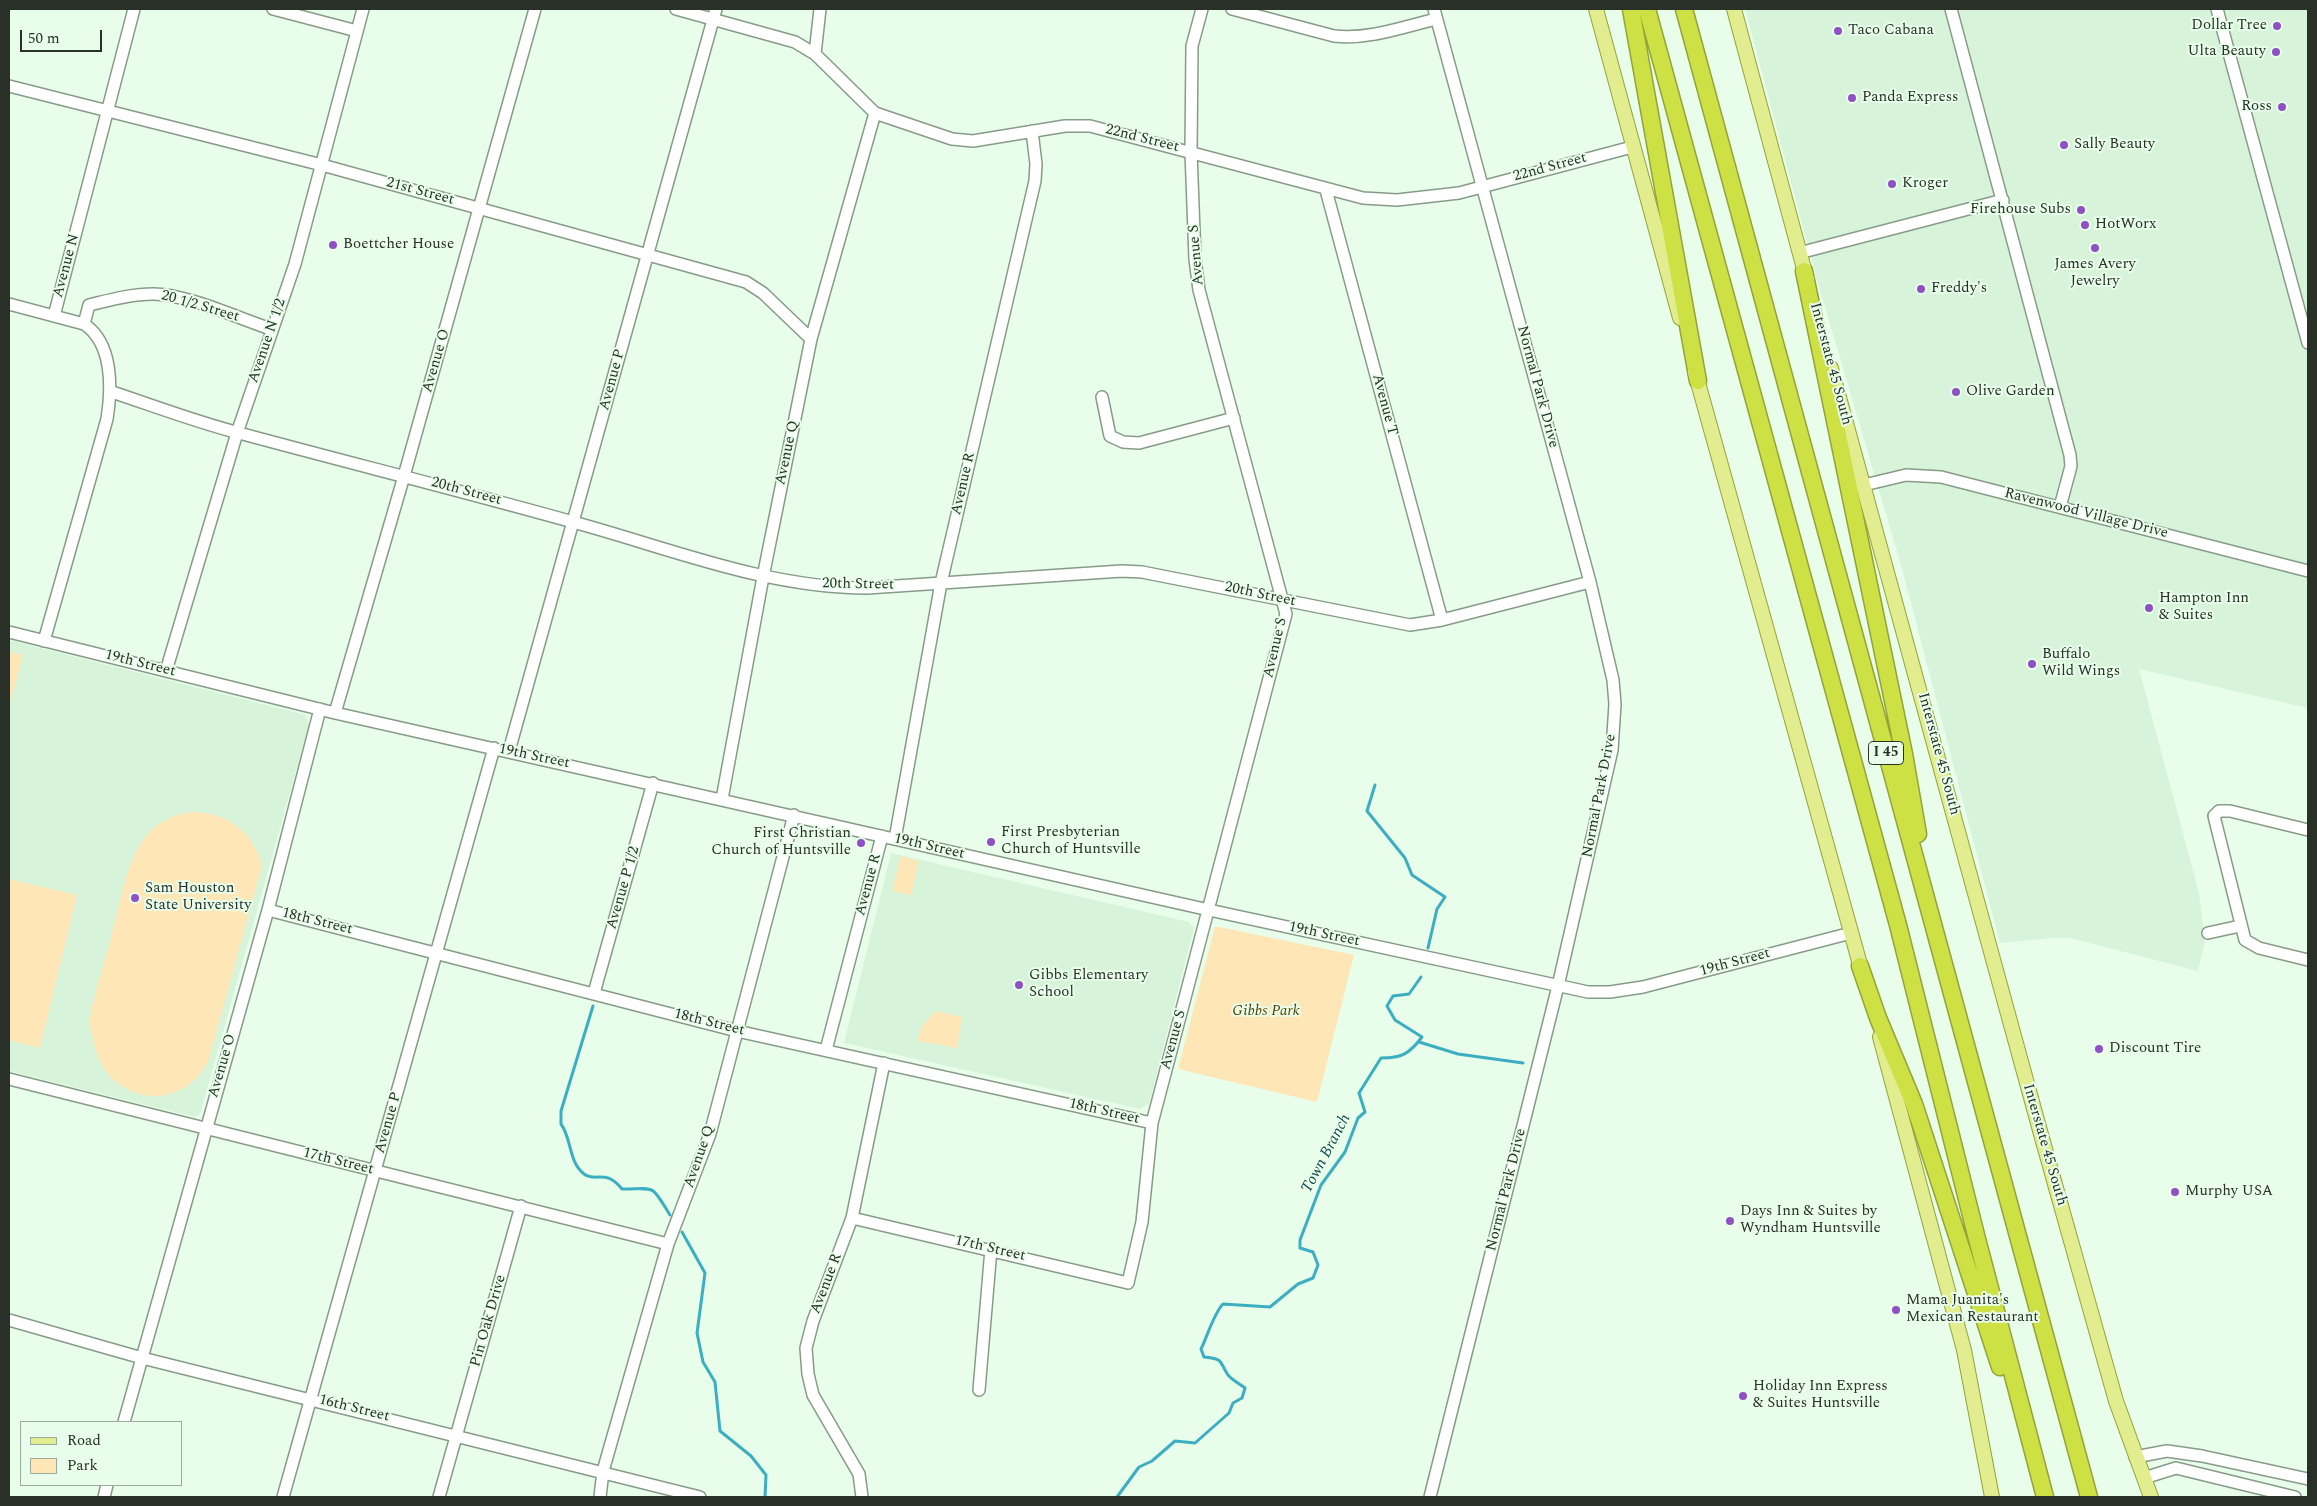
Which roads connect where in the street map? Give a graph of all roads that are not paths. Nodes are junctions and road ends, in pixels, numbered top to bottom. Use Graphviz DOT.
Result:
graph roads {
  1 [pos="134,9"];
  2 [pos="273,9"];
  3 [pos="363,9"];
  4 [pos="535,9"];
  5 [pos="676,9"];
  6 [pos="820,9"];
  7 [pos="1202,9"];
  8 [pos="1232,9"];
  9 [pos="1596,9"];
  10 [pos="1631,9"];
  11 [pos="1647,9"];
  12 [pos="1684,9"];
  13 [pos="1734,9"];
  14 [pos="1951,9"];
  15 [pos="2217,9"];
  16 [pos="715,14"];
  17 [pos="1435,14"];
  18 [pos="357,31"];
  19 [pos="815,54"];
  20 [pos="9,86"];
  21 [pos="107,111"];
  22 [pos="875,113"];
  23 [pos="1032,131"];
  24 [pos="1632,146"];
  25 [pos="1191,152"];
  26 [pos="322,165"];
  27 [pos="1482,186"];
  28 [pos="1326,190"];
  29 [pos="2003,200"];
  30 [pos="480,208"];
  31 [pos="1800,253"];
  32 [pos="647,255"];
  33 [pos="1804,271"];
  34 [pos="9,304"];
  35 [pos="54,316"];
  36 [pos="84,324"];
  37 [pos="271,329"];
  38 [pos="811,339"];
  39 [pos="2308,343"];
  40 [pos="1698,381"];
  41 [pos="112,392"];
  42 [pos="1102,397"];
  43 [pos="1234,418"];
  44 [pos="237,433"];
  45 [pos="404,476"];
  46 [pos="1864,485"];
  47 [pos="2060,507"];
  48 [pos="574,522"];
  49 [pos="2308,570"];
  50 [pos="763,577"];
  51 [pos="1590,582"];
  52 [pos="941,583"];
  53 [pos="1282,600"];
  54 [pos="1442,620"];
  55 [pos="9,632"];
  56 [pos="44,641"];
  57 [pos="166,671"];
  58 [pos="320,709"];
  59 [pos="335,713"];
  60 [pos="494,748"];
  61 [pos="509,751"];
  62 [pos="653,783"];
  63 [pos="722,799"];
  64 [pos="794,815"];
  65 [pos="2308,830"];
  66 [pos="882,836"];
  67 [pos="895,839"];
  68 [pos="268,910"];
  69 [pos="1209,910"];
  70 [pos="1933,925"];
  71 [pos="2240,926"];
  72 [pos="1851,933"];
  73 [pos="2208,933"];
  74 [pos="437,953"];
  75 [pos="2308,960"];
  76 [pos="1860,966"];
  77 [pos="1558,986"];
  78 [pos="594,993"];
  79 [pos="737,1031"];
  80 [pos="826,1050"];
  81 [pos="884,1063"];
  82 [pos="9,1079"];
  83 [pos="1152,1123"];
  84 [pos="205,1129"];
  85 [pos="375,1171"];
  86 [pos="521,1206"];
  87 [pos="852,1218"];
  88 [pos="668,1244"];
  89 [pos="991,1249"];
  90 [pos="1128,1283"];
  91 [pos="9,1320"];
  92 [pos="142,1358"];
  93 [pos="979,1390"];
  94 [pos="311,1398"];
  95 [pos="124,1421"];
  96 [pos="457,1435"];
  97 [pos="2135,1457"];
  98 [pos="603,1471"];
  99 [pos="2144,1478"];
  100 [pos="2308,1479"];
  101 [pos="283,1497"];
  102 [pos="440,1497"];
  103 [pos="600,1497"];
  104 [pos="700,1497"];
  105 [pos="862,1497"];
  106 [pos="1430,1497"];
  107 [pos="1992,1497"];
  108 [pos="2040,1497"];
  109 [pos="2045,1497"];
  110 [pos="2089,1497"];
  111 [pos="2151,1497"];
  112 [pos="2295,1497"];
  1 -- 21 [label="street, Avenue N"];
  2 -- 18 [label="street"];
  3 -- 18 [label="street, Avenue N 1/2"];
  4 -- 30 [label="street, Avenue O"];
  5 -- 16 [label="street, 22nd Street"];
  6 -- 19 [label="street"];
  7 -- 25 [label="street, Avenue S"];
  8 -- 17 [label="street"];
  9 -- 24 [label="main road"];
  10 -- 40 [label="highway"];
  11 -- 109 [label="highway, I 45"];
  12 -- 70 [label="highway, I 45"];
  13 -- 31 [label="main road, Interstate 45 South"];
  14 -- 29 [label="street"];
  15 -- 39 [label="street"];
  16 -- 19 [label="street, 22nd Street"];
  16 -- 32 [label="street, Avenue P"];
  17 -- 27 [label="street, Normal Park Drive"];
  18 -- 26 [label="street, Avenue N 1/2"];
  19 -- 22 [label="street, 22nd Street"];
  20 -- 21 [label="street, 21st Street"];
  21 -- 26 [label="street, 21st Street"];
  21 -- 35 [label="street, Avenue N"];
  22 -- 23 [label="street, 22nd Street"];
  22 -- 38 [label="street, Avenue Q"];
  23 -- 25 [label="street, 22nd Street"];
  23 -- 52 [label="street, Avenue R"];
  24 -- 27 [label="street, 22nd Street"];
  24 -- 40 [label="main road"];
  25 -- 28 [label="street, 22nd Street"];
  25 -- 43 [label="street, Avenue S"];
  26 -- 30 [label="street, 21st Street"];
  26 -- 37 [label="street, Avenue N 1/2"];
  27 -- 28 [label="street, 22nd Street"];
  27 -- 51 [label="street, Normal Park Drive"];
  28 -- 54 [label="street, Avenue T"];
  29 -- 31 [label="street"];
  29 -- 47 [label="street"];
  30 -- 32 [label="street, 21st Street"];
  30 -- 45 [label="street, Avenue O"];
  31 -- 33 [label="main road, Interstate 45 South"];
  32 -- 38 [label="street, 21st Street"];
  32 -- 48 [label="street, Avenue P"];
  33 -- 46 [label="main road, Interstate 45 South"];
  33 -- 70 [label="highway"];
  34 -- 35 [label="street"];
  35 -- 36 [label="street, Avenue N"];
  36 -- 37 [label="street, 20 1/2 Street"];
  36 -- 41 [label="street"];
  37 -- 44 [label="street, Avenue N 1/2"];
  38 -- 50 [label="street, Avenue Q"];
  40 -- 72 [label="main road"];
  41 -- 44 [label="street, 20th Street"];
  41 -- 56 [label="street"];
  42 -- 43 [label="street"];
  43 -- 53 [label="street, Avenue S"];
  44 -- 45 [label="street, 20th Street"];
  44 -- 57 [label="street, Avenue N 1/2"];
  45 -- 48 [label="street, 20th Street"];
  45 -- 59 [label="street, Avenue O"];
  46 -- 47 [label="street, Ravenwood Village Drive"];
  46 -- 97 [label="main road, Interstate 45 South"];
  47 -- 49 [label="street, Ravenwood Village Drive"];
  48 -- 50 [label="street, 20th Street"];
  48 -- 61 [label="street, Avenue P"];
  50 -- 52 [label="street, 20th Street"];
  50 -- 63 [label="street, Avenue Q"];
  51 -- 54 [label="street, 20th Street"];
  51 -- 77 [label="street, Normal Park Drive"];
  52 -- 53 [label="street, 20th Street"];
  52 -- 67 [label="street, Avenue R"];
  53 -- 54 [label="street, 20th Street"];
  53 -- 69 [label="street, Avenue S"];
  55 -- 56 [label="street, 19th Street"];
  56 -- 57 [label="street, 19th Street"];
  57 -- 58 [label="street, 19th Street"];
  58 -- 59 [label="street, 19th Street"];
  58 -- 68 [label="street, Avenue O"];
  59 -- 60 [label="street, 19th Street"];
  60 -- 61 [label="street, 19th Street"];
  60 -- 74 [label="street, Avenue P"];
  61 -- 62 [label="street, 19th Street"];
  62 -- 63 [label="street, 19th Street"];
  62 -- 78 [label="street, Avenue P 1/2"];
  63 -- 64 [label="street, 19th Street"];
  64 -- 66 [label="street, 19th Street"];
  64 -- 79 [label="street, Avenue Q"];
  65 -- 71 [label="street"];
  66 -- 67 [label="street, 19th Street"];
  66 -- 80 [label="street, Avenue R"];
  67 -- 69 [label="street, 19th Street"];
  68 -- 74 [label="street, 18th Street"];
  68 -- 84 [label="street, Avenue O"];
  69 -- 77 [label="street, 19th Street"];
  69 -- 83 [label="street, Avenue S"];
  70 -- 110 [label="highway, I 45"];
  71 -- 73 [label="street"];
  71 -- 75 [label="street"];
  72 -- 76 [label="main road"];
  72 -- 77 [label="street, 19th Street"];
  74 -- 78 [label="street, 18th Street"];
  74 -- 85 [label="street, Avenue P"];
  76 -- 107 [label="main road"];
  76 -- 108 [label="highway"];
  77 -- 106 [label="street, Normal Park Drive"];
  78 -- 79 [label="street, 18th Street"];
  79 -- 80 [label="street, 18th Street"];
  79 -- 88 [label="street, Avenue Q"];
  80 -- 81 [label="street, 18th Street"];
  81 -- 83 [label="street, 18th Street"];
  81 -- 87 [label="street, Avenue R"];
  82 -- 84 [label="street, 17th Street"];
  83 -- 90 [label="street, Avenue S"];
  84 -- 85 [label="street, 17th Street"];
  84 -- 92 [label="street, Avenue O"];
  85 -- 86 [label="street, 17th Street"];
  85 -- 94 [label="street, Avenue P"];
  86 -- 88 [label="street, 17th Street"];
  86 -- 96 [label="street, Pin Oak Drive"];
  87 -- 89 [label="street, 17th Street"];
  87 -- 105 [label="street, Avenue R"];
  88 -- 98 [label="street, Avenue Q"];
  89 -- 90 [label="street, 17th Street"];
  89 -- 93 [label="street"];
  91 -- 92 [label="street, 16th Street"];
  92 -- 94 [label="street, 16th Street"];
  92 -- 95 [label="street, Avenue O"];
  94 -- 96 [label="street, 16th Street"];
  94 -- 101 [label="street, Avenue P"];
  96 -- 98 [label="street, 16th Street"];
  96 -- 102 [label="street, Pin Oak Drive"];
  97 -- 99 [label="main road, Interstate 45 South"];
  97 -- 100 [label="street"];
  98 -- 103 [label="street, Avenue Q"];
  98 -- 104 [label="street, 16th Street"];
  99 -- 111 [label="main road, Interstate 45 South"];
  99 -- 112 [label="street"];
}
